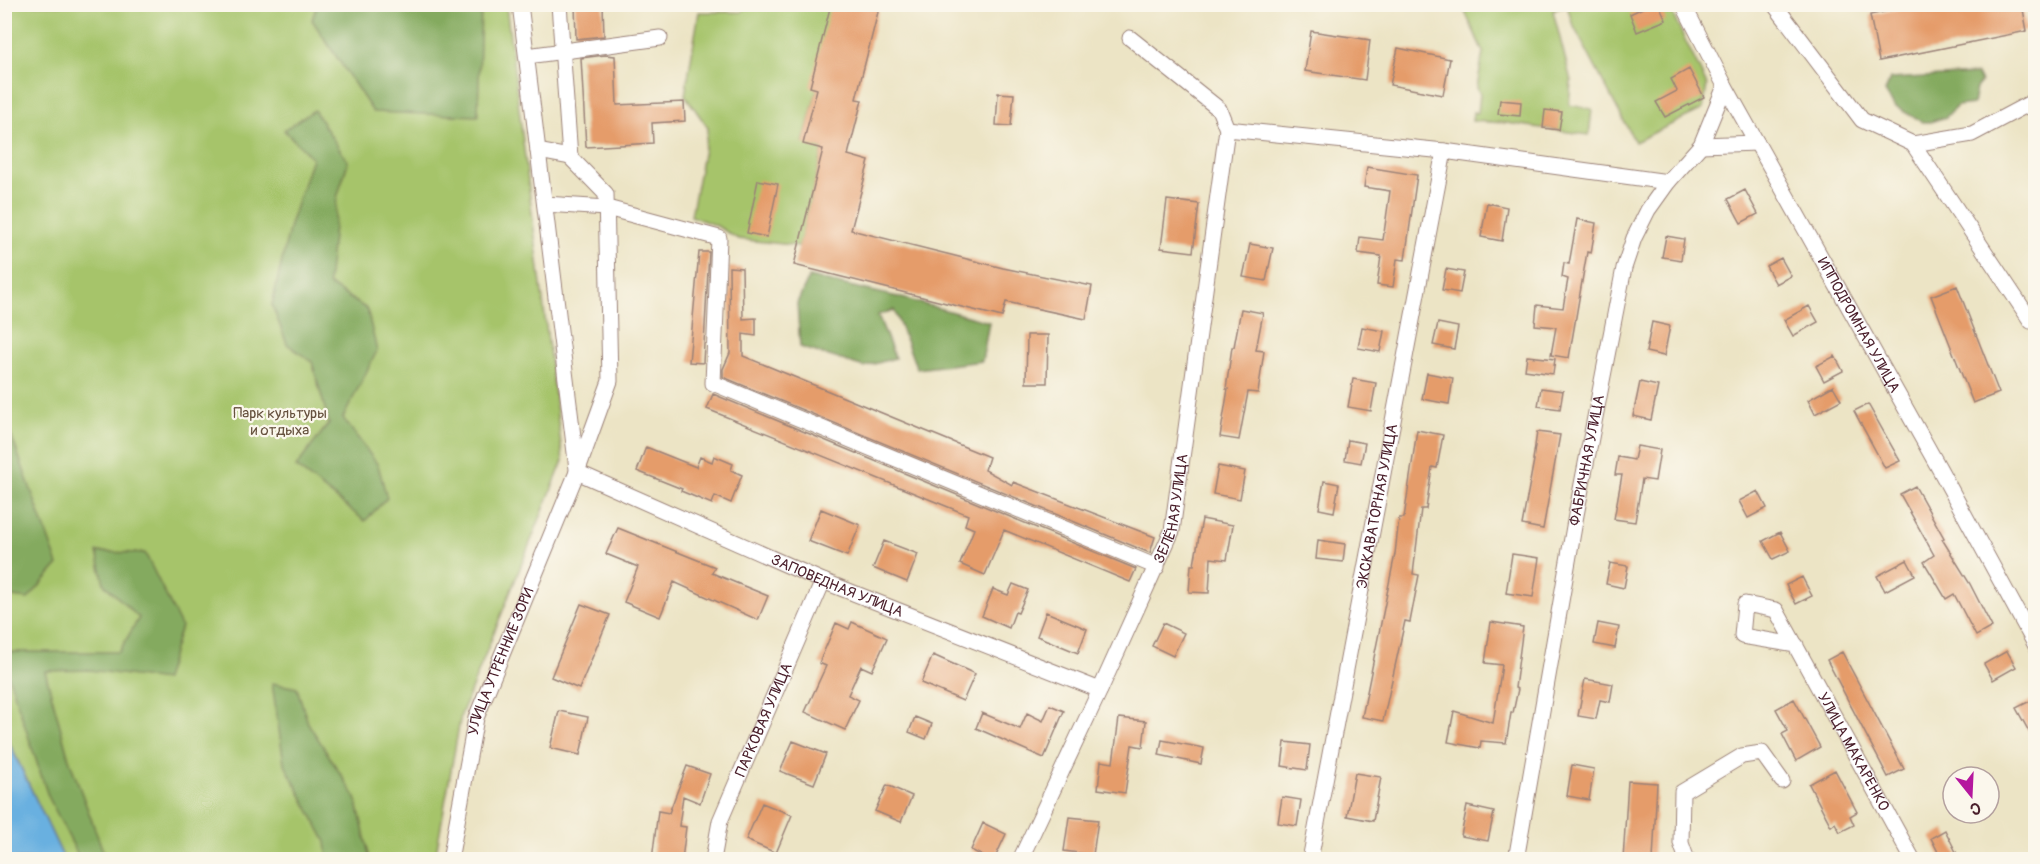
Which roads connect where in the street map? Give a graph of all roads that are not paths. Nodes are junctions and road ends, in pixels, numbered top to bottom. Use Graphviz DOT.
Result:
graph roads {
  1 [pos="520,4"];
  2 [pos="559,4"];
  3 [pos="1683,4"];
  4 [pos="1774,4"];
  5 [pos="660,38"];
  6 [pos="1130,38"];
  7 [pos="562,52"];
  8 [pos="526,56"];
  9 [pos="1725,86"];
  10 [pos="2036,100"];
  11 [pos="1227,129"];
  12 [pos="1757,143"];
  13 [pos="1913,144"];
  14 [pos="1701,145"];
  15 [pos="538,151"];
  16 [pos="1444,152"];
  17 [pos="570,157"];
  18 [pos="1668,182"];
  19 [pos="544,204"];
  20 [pos="607,208"];
  21 [pos="2036,320"];
  22 [pos="577,472"];
  23 [pos="1157,567"];
  24 [pos="823,581"];
  25 [pos="1796,645"];
  26 [pos="2036,646"];
  27 [pos="1100,690"];
  28 [pos="1782,781"];
  29 [pos="450,860"];
  30 [pos="714,860"];
  31 [pos="1020,860"];
  32 [pos="1310,860"];
  33 [pos="1516,860"];
  34 [pos="1687,860"];
  35 [pos="1913,860"];
  1 -- 8 [label="street"];
  2 -- 7 [label="street"];
  3 -- 9 [label="street, ИППОДРОМНАЯ УЛИЦА"];
  4 -- 13 [label="street"];
  5 -- 7 [label="street"];
  6 -- 11 [label="street"];
  7 -- 8 [label="street"];
  7 -- 17 [label="street"];
  8 -- 15 [label="street"];
  9 -- 12 [label="street, ИППОДРОМНАЯ УЛИЦА"];
  9 -- 14 [label="street, ФАБРИЧНАЯ УЛИЦА"];
  10 -- 13 [label="street"];
  11 -- 16 [label="street"];
  11 -- 23 [label="street, ЗЕЛЁНАЯ УЛИЦА"];
  12 -- 14 [label="street"];
  12 -- 26 [label="street, ИППОДРОМНАЯ УЛИЦА"];
  13 -- 21 [label="street"];
  14 -- 18 [label="street, ФАБРИЧНАЯ УЛИЦА"];
  15 -- 17 [label="street"];
  15 -- 19 [label="street"];
  16 -- 18 [label="street"];
  16 -- 32 [label="street, ЭКСКАВАТОРНАЯ УЛИЦА"];
  17 -- 20 [label="street"];
  18 -- 33 [label="street, ФАБРИЧНАЯ УЛИЦА"];
  19 -- 20 [label="street"];
  19 -- 22 [label="street"];
  20 -- 22 [label="street, УЛИЦА УТРЕННИЕ ЗОРИ"];
  20 -- 23 [label="street"];
  22 -- 24 [label="street, ЗАПОВЕДНАЯ УЛИЦА"];
  22 -- 29 [label="street, УЛИЦА УТРЕННИЕ ЗОРИ"];
  23 -- 27 [label="street, ЗЕЛЁНАЯ УЛИЦА"];
  24 -- 27 [label="street, ЗАПОВЕДНАЯ УЛИЦА"];
  24 -- 30 [label="street, ПАРКОВАЯ УЛИЦА"];
  25 -- 35 [label="street, УЛИЦА МАКАРЕНКО"];
  27 -- 31 [label="street, ЗЕЛЁНАЯ УЛИЦА"];
  28 -- 34 [label="street"];
}
